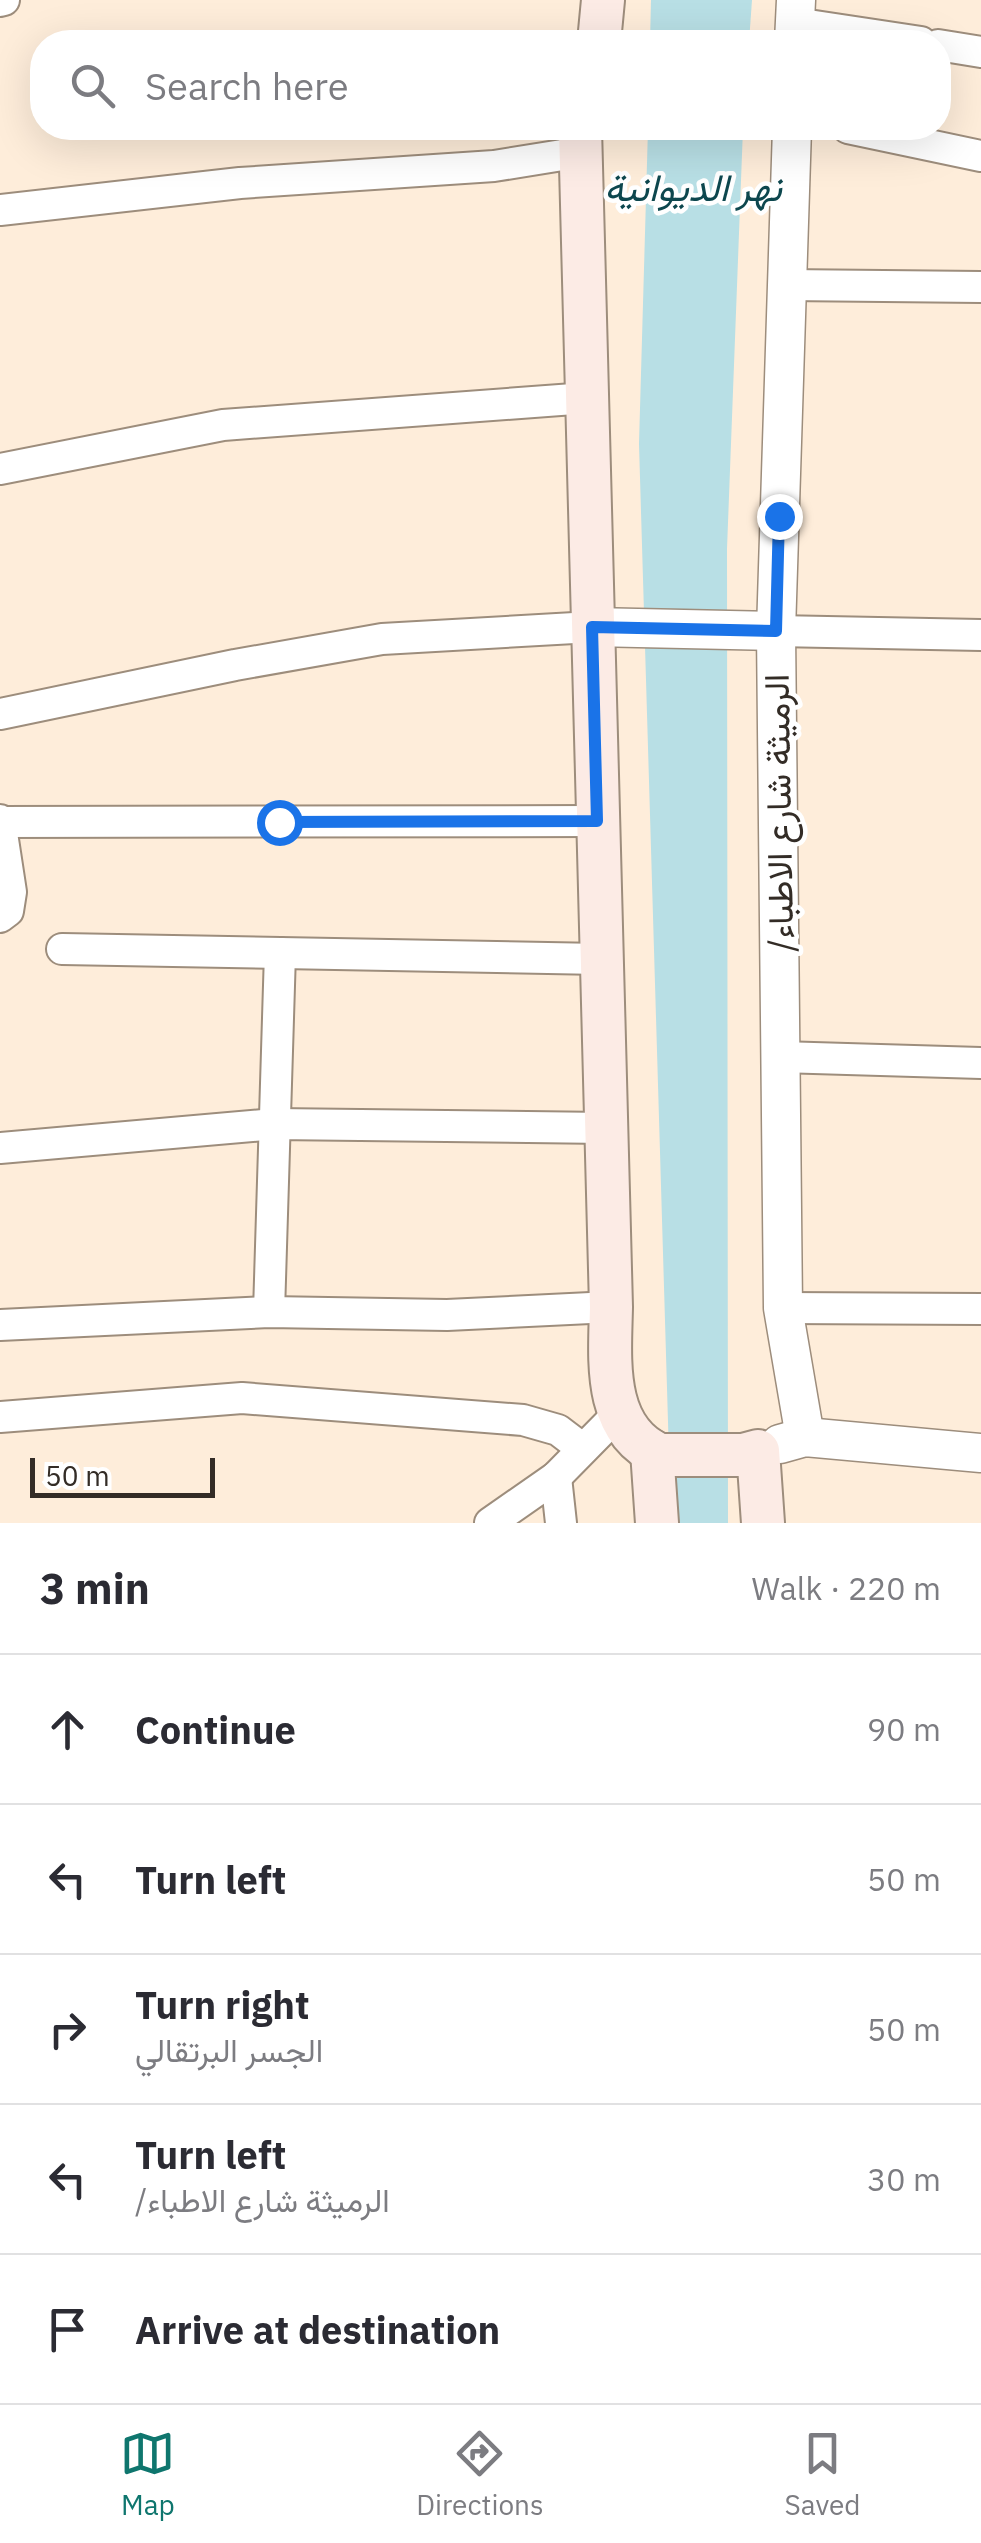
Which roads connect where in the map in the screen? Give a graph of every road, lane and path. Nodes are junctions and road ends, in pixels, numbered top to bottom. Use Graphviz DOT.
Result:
graph roads {
  1 [pos="576,0"];
  2 [pos="603,0"];
  3 [pos="795,22"];
  4 [pos="577,30"];
  5 [pos="600,30"];
  6 [pos="845,30"];
  7 [pos="951,47"];
  8 [pos="981,52"];
  9 [pos="572,140"];
  10 [pos="584,140"];
  11 [pos="792,140"];
  12 [pos="905,140"];
  13 [pos="981,156"];
  14 [pos="0,210"];
  15 [pos="786,285"];
  16 [pos="981,287"];
  17 [pos="587,398"];
  18 [pos="0,469"];
  19 [pos="613,627"];
  20 [pos="776,631"];
  21 [pos="981,634"];
  22 [pos="0,714"];
  23 [pos="0,821"];
  24 [pos="597,821"];
  25 [pos="0,917"];
  26 [pos="62,949"];
  27 [pos="280,953"];
  28 [pos="601,959"];
  29 [pos="780,1057"];
  30 [pos="981,1063"];
  31 [pos="275,1124"];
  32 [pos="606,1128"];
  33 [pos="0,1148"];
  34 [pos="0,1294"];
  35 [pos="611,1307"];
  36 [pos="783,1308"];
  37 [pos="981,1309"];
  38 [pos="269,1312"];
  39 [pos="4,1325"];
  40 [pos="618,1414"];
  41 [pos="0,1416"];
  42 [pos="805,1436"];
  43 [pos="584,1449"];
  44 [pos="656,1453"];
  45 [pos="751,1453"];
  46 [pos="981,1453"];
  47 [pos="556,1477"];
  48 [pos="655,1521"];
  49 [pos="490,1523"];
  50 [pos="561,1523"];
  51 [pos="763,1523"];
  1 -- 4 [label="main road"];
  2 -- 5 [label="main road"];
  3 -- 6 [label="street"];
  7 -- 8 [label="street"];
  9 -- 14 [label="street"];
  10 -- 17 [label="main road"];
  11 -- 15 [label="street, /الرميثة شارع الاطباء"];
  12 -- 13 [label="street"];
  15 -- 16 [label="street"];
  15 -- 20 [label="street, /الرميثة شارع الاطباء"];
  17 -- 18 [label="street"];
  17 -- 19 [label="main road"];
  19 -- 20 [label="street"];
  19 -- 22 [label="street"];
  19 -- 24 [label="main road"];
  20 -- 21 [label="street"];
  20 -- 29 [label="street, /الرميثة شارع الاطباء"];
  23 -- 24 [label="street"];
  23 -- 25 [label="street"];
  24 -- 28 [label="main road"];
  26 -- 27 [label="street"];
  27 -- 28 [label="street"];
  27 -- 31 [label="street"];
  28 -- 32 [label="main road"];
  29 -- 30 [label="street"];
  29 -- 36 [label="street, /الرميثة شارع الاطباء"];
  31 -- 32 [label="street"];
  31 -- 33 [label="street"];
  31 -- 38 [label="street"];
  32 -- 35 [label="main road"];
  34 -- 39 [label="street"];
  35 -- 38 [label="street"];
  35 -- 40 [label="main road"];
  36 -- 37 [label="street"];
  36 -- 42 [label="street, /الرميثة شارع الاطباء"];
  38 -- 39 [label="street"];
  40 -- 43 [label="street"];
  40 -- 44 [label="main road"];
  41 -- 43 [label="street"];
  42 -- 45 [label="street"];
  42 -- 46 [label="street"];
  43 -- 47 [label="street"];
  44 -- 45 [label="main road"];
  44 -- 48 [label="main road"];
  45 -- 51 [label="main road"];
  47 -- 49 [label="street"];
  47 -- 50 [label="street"];
}
